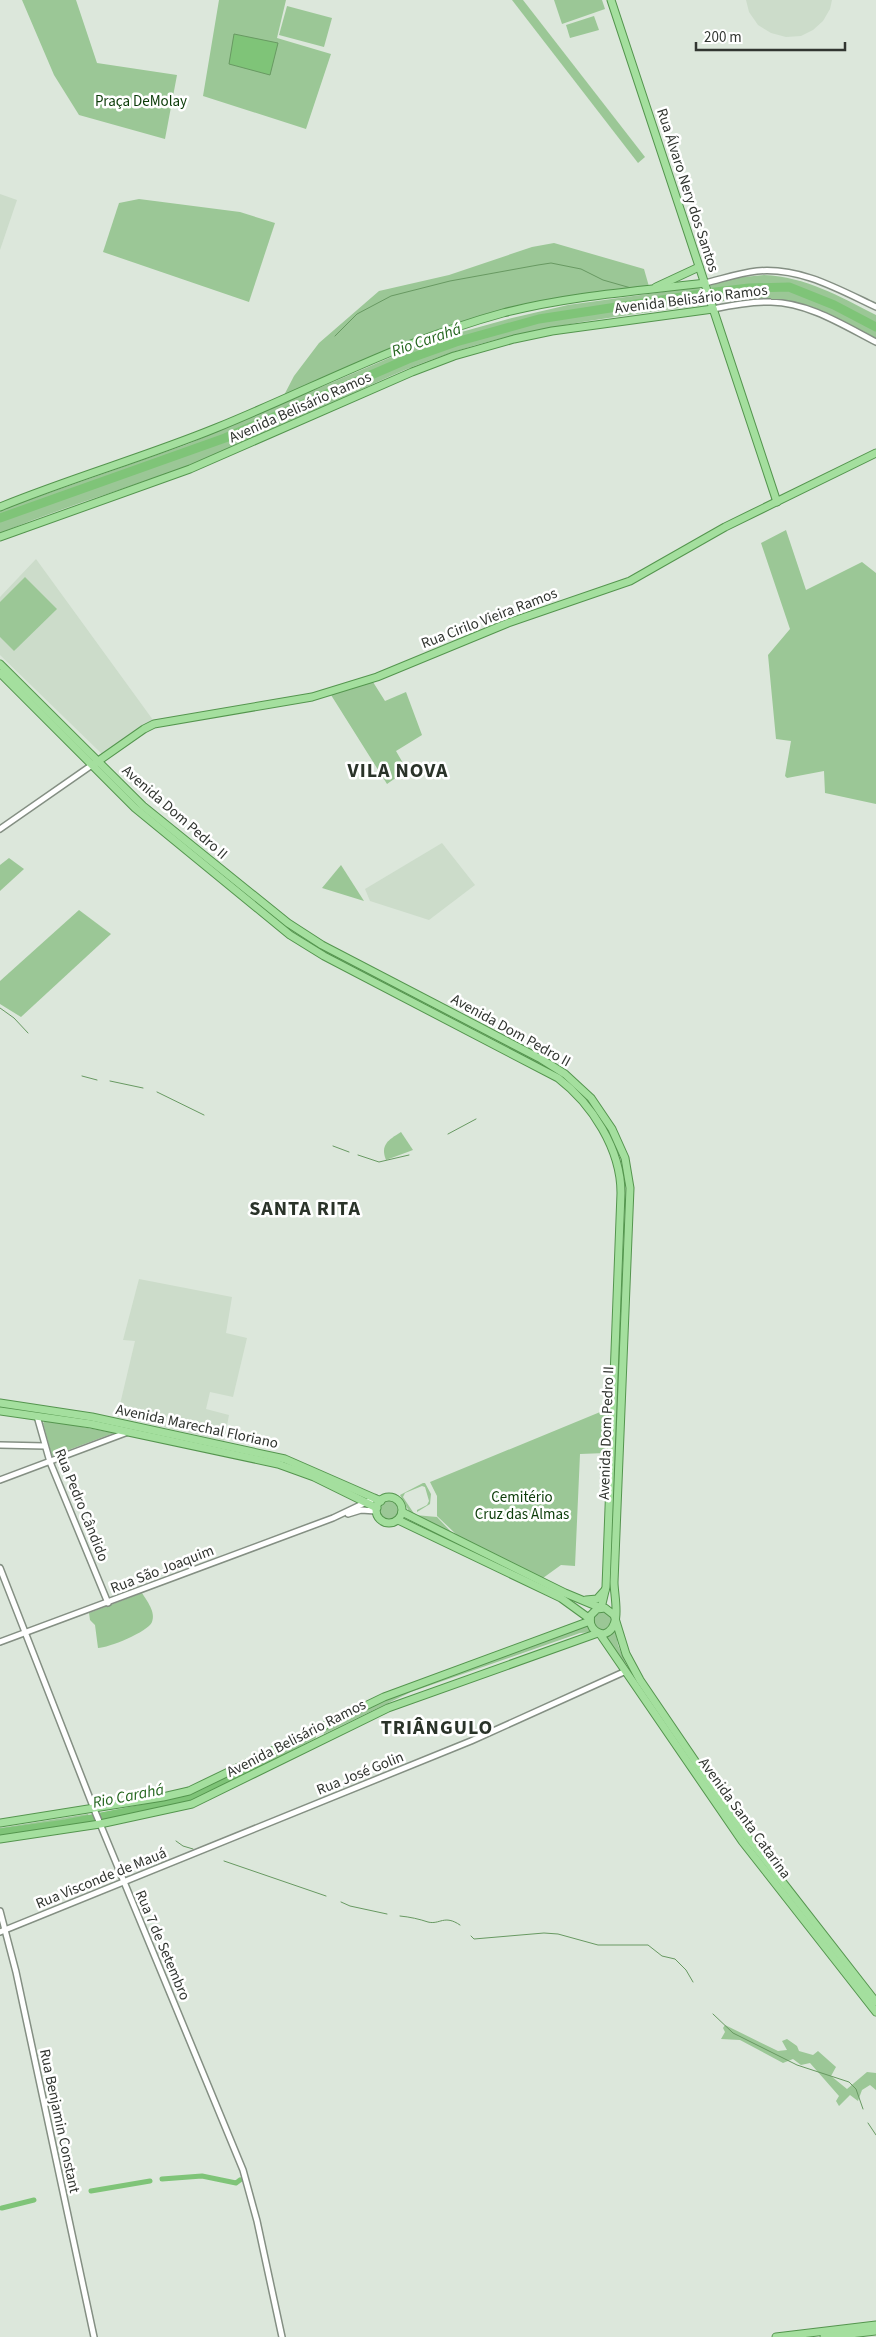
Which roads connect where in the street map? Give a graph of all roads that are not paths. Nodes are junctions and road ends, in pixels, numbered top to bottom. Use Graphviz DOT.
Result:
graph roads {
  1 [pos="610,0"];
  2 [pos="699,267"];
  3 [pos="705,285"];
  4 [pos="650,290"];
  5 [pos="876,307"];
  6 [pos="713,309"];
  7 [pos="876,342"];
  8 [pos="876,452"];
  9 [pos="777,502"];
  10 [pos="0,507"];
  11 [pos="0,537"];
  12 [pos="0,664"];
  13 [pos="0,673"];
  14 [pos="94,763"];
  15 [pos="0,829"];
  16 [pos="0,1403"];
  17 [pos="0,1411"];
  18 [pos="37,1416"];
  19 [pos="130,1432"];
  20 [pos="0,1445"];
  21 [pos="45,1446"];
  22 [pos="50,1462"];
  23 [pos="0,1480"];
  24 [pos="378,1499"];
  25 [pos="367,1502"];
  26 [pos="377,1510"];
  27 [pos="402,1512"];
  28 [pos="333,1518"];
  29 [pos="398,1520"];
  30 [pos="0,1568"];
  31 [pos="606,1587"];
  32 [pos="563,1595"];
  33 [pos="578,1599"];
  34 [pos="108,1603"];
  35 [pos="601,1608"];
  36 [pos="615,1618"];
  37 [pos="590,1620"];
  38 [pos="599,1633"];
  39 [pos="25,1634"];
  40 [pos="0,1642"];
  41 [pos="626,1671"];
  42 [pos="97,1817"];
  43 [pos="0,1823"];
  44 [pos="0,1839"];
  45 [pos="212,1846"];
  46 [pos="124,1882"];
  47 [pos="0,1912"];
  48 [pos="3,1932"];
  49 [pos="876,2002"];
  50 [pos="876,2012"];
  51 [pos="876,2326"];
  52 [pos="876,2331"];
  53 [pos="94,2337"];
  54 [pos="282,2337"];
  55 [pos="776,2337"];
  56 [pos="824,2337"];
  1 -- 2 [label="main road, Rua Álvaro Nery dos Santos"];
  2 -- 3 [label="main road, Rua Álvaro Nery dos Santos"];
  2 -- 4 [label="main road"];
  3 -- 4 [label="main road, Avenida Belisário Ramos"];
  3 -- 5 [label="street, Avenida Belisário Ramos"];
  3 -- 6 [label="main road, Rua Álvaro Nery dos Santos"];
  4 -- 10 [label="main road, Avenida Belisário Ramos"];
  6 -- 7 [label="street, Avenida Belisário Ramos"];
  6 -- 9 [label="main road, Rua Álvaro Nery dos Santos"];
  6 -- 11 [label="main road, Avenida Belisário Ramos"];
  8 -- 9 [label="main road, Rua Cirilo Vieira Ramos"];
  9 -- 14 [label="main road, Rua Cirilo Vieira Ramos"];
  12 -- 14 [label="main road, Avenida Dom Pedro II"];
  13 -- 14 [label="main road, Avenida Dom Pedro II"];
  14 -- 15 [label="street"];
  14 -- 31 [label="main road, Avenida Dom Pedro II"];
  14 -- 36 [label="main road, Avenida Dom Pedro II"];
  16 -- 24 [label="main road, Avenida Marechal Floriano"];
  17 -- 18 [label="main road, Avenida Marechal Floriano"];
  18 -- 19 [label="main road, Avenida Marechal Floriano"];
  18 -- 21 [label="street, Rua Pedro Cândido"];
  19 -- 22 [label="street"];
  19 -- 25 [label="main road, Avenida Marechal Floriano"];
  20 -- 21 [label="street"];
  21 -- 22 [label="street, Rua Pedro Cândido"];
  22 -- 23 [label="street"];
  22 -- 34 [label="street, Rua Pedro Cândido"];
  24 -- 25 [label="street, Rua São Joaquim"];
  24 -- 26 [label="main road"];
  24 -- 27 [label="main road"];
  25 -- 26 [label="main road, Avenida Marechal Floriano"];
  25 -- 28 [label="street, Rua São Joaquim"];
  26 -- 28 [label="street, Rua São Joaquim"];
  26 -- 29 [label="main road"];
  27 -- 29 [label="main road"];
  27 -- 32 [label="main road"];
  28 -- 34 [label="street, Rua São Joaquim"];
  29 -- 32 [label="main road"];
  30 -- 39 [label="street, Rua 7 de Setembro"];
  31 -- 33 [label="main road"];
  31 -- 35 [label="main road, Avenida Dom Pedro II"];
  32 -- 33 [label="main road"];
  32 -- 37 [label="main road"];
  33 -- 35 [label="main road"];
  34 -- 39 [label="street, Rua São Joaquim"];
  35 -- 36 [label="main road"];
  35 -- 37 [label="main road"];
  36 -- 38 [label="main road"];
  36 -- 49 [label="main road, Avenida Santa Catarina"];
  37 -- 38 [label="main road"];
  37 -- 42 [label="main road, Avenida Belisário Ramos"];
  38 -- 41 [label="main road, Avenida Santa Catarina"];
  38 -- 42 [label="main road, Avenida Belisário Ramos"];
  39 -- 40 [label="street, Rua São Joaquim"];
  39 -- 42 [label="street, Rua 7 de Setembro"];
  41 -- 45 [label="street, Rua José Golin"];
  41 -- 50 [label="main road, Avenida Santa Catarina"];
  42 -- 43 [label="main road, Avenida Belisário Ramos"];
  42 -- 44 [label="main road, Avenida Belisário Ramos"];
  42 -- 46 [label="street, Rua 7 de Setembro"];
  45 -- 46 [label="street, Rua Visconde de Mauá"];
  46 -- 48 [label="street, Rua Visconde de Mauá"];
  46 -- 54 [label="street, Rua 7 de Setembro"];
  47 -- 48 [label="street, Rua Benjamin Constant"];
  48 -- 53 [label="street, Rua Benjamin Constant"];
  51 -- 55 [label="main road"];
  52 -- 56 [label="main road"];
}
